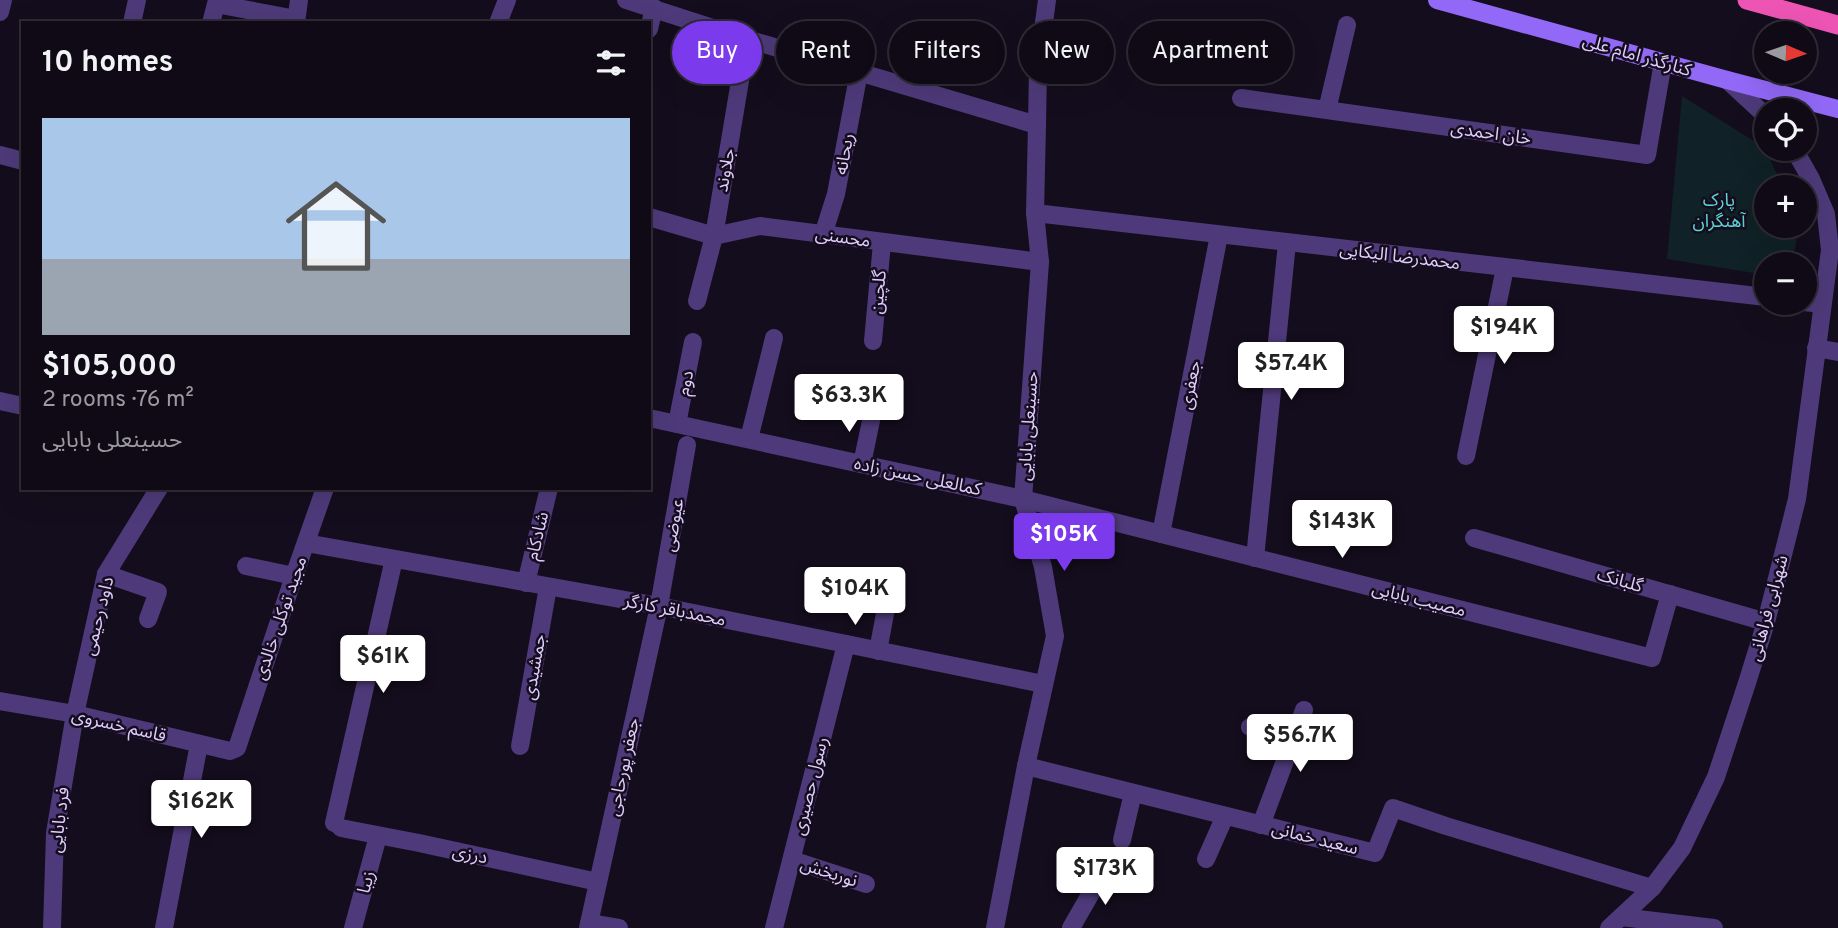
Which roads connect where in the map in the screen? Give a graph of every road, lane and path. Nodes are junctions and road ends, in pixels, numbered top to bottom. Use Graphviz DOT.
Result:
graph roads {
  1 [pos="3,0"];
  2 [pos="137,0"];
  3 [pos="299,0"];
  4 [pos="507,0"];
  5 [pos="626,0"];
  6 [pos="1047,0"];
  7 [pos="1437,0"];
  8 [pos="1747,0"];
  9 [pos="654,8"];
  10 [pos="0,12"];
  11 [pos="132,21"];
  12 [pos="212,21"];
  13 [pos="296,21"];
  14 [pos="499,21"];
  15 [pos="651,21"];
  16 [pos="694,21"];
  17 [pos="1347,25"];
  18 [pos="1838,26"];
  19 [pos="1663,62"];
  20 [pos="875,77"];
  21 [pos="1727,80"];
  22 [pos="739,84"];
  23 [pos="857,84"];
  24 [pos="1241,98"];
  25 [pos="1754,105"];
  26 [pos="1838,109"];
  27 [pos="1327,110"];
  28 [pos="1037,125"];
  29 [pos="0,155"];
  30 [pos="21,160"];
  31 [pos="1801,161"];
  32 [pos="1035,213"];
  33 [pos="651,218"];
  34 [pos="823,235"];
  35 [pos="1219,235"];
  36 [pos="713,236"];
  37 [pos="882,243"];
  38 [pos="1287,243"];
  39 [pos="1834,244"];
  40 [pos="1040,262"];
  41 [pos="1505,268"];
  42 [pos="1817,292"];
  43 [pos="1754,296"];
  44 [pos="697,300"];
  45 [pos="1814,315"];
  46 [pos="774,338"];
  47 [pos="873,341"];
  48 [pos="694,342"];
  49 [pos="1816,348"];
  50 [pos="1838,352"];
  51 [pos="0,401"];
  52 [pos="21,406"];
  53 [pos="873,411"];
  54 [pos="651,418"];
  55 [pos="677,424"];
  56 [pos="749,439"];
  57 [pos="687,444"];
  58 [pos="1466,456"];
  59 [pos="862,464"];
  60 [pos="158,490"];
  61 [pos="324,490"];
  62 [pos="549,490"];
  63 [pos="1023,499"];
  64 [pos="1161,534"];
  65 [pos="1474,538"];
  66 [pos="306,543"];
  67 [pos="1255,558"];
  68 [pos="394,559"];
  69 [pos="246,566"];
  70 [pos="106,574"];
  71 [pos="294,576"];
  72 [pos="526,583"];
  73 [pos="548,587"];
  74 [pos="890,587"];
  75 [pos="1670,594"];
  76 [pos="659,606"];
  77 [pos="148,619"];
  78 [pos="1766,622"];
  79 [pos="846,645"];
  80 [pos="878,651"];
  81 [pos="1043,684"];
  82 [pos="0,701"];
  83 [pos="1304,710"];
  84 [pos="75,714"];
  85 [pos="1250,727"];
  86 [pos="1293,739"];
  87 [pos="199,744"];
  88 [pos="520,746"];
  89 [pos="237,748"];
  90 [pos="1026,766"];
  91 [pos="1133,793"];
  92 [pos="1225,816"];
  93 [pos="1261,825"];
  94 [pos="378,836"];
  95 [pos="1122,840"];
  96 [pos="1206,859"];
  97 [pos="792,860"];
  98 [pos="1106,867"];
  99 [pos="598,882"];
  100 [pos="866,884"];
  101 [pos="1652,888"];
  102 [pos="1615,922"];
  103 [pos="589,925"];
  104 [pos="52,928"];
  105 [pos="164,928"];
  106 [pos="354,928"];
  107 [pos="619,928"];
  108 [pos="774,928"];
  109 [pos="995,928"];
  110 [pos="1071,928"];
  111 [pos="1711,928"];
  1 -- 10 [label="street"];
  2 -- 11 [label="street"];
  3 -- 13 [label="street"];
  4 -- 14 [label="street"];
  5 -- 9 [label="street"];
  6 -- 28 [label="street, حسینعلی بابایی"];
  7 -- 19 [label="main road, کنارگذر امام علی"];
  8 -- 18 [label="highway"];
  9 -- 15 [label="street"];
  9 -- 16 [label="street"];
  12 -- 13 [label="street"];
  17 -- 27 [label="street"];
  19 -- 21 [label="main road, کنارگذر امام علی"];
  19 -- 27 [label="street, خان احمدی"];
  20 -- 28 [label="street"];
  21 -- 25 [label="street"];
  21 -- 26 [label="main road, کنارگذر امام علی"];
  22 -- 36 [label="street, جلاوند"];
  23 -- 34 [label="street, ریحانه"];
  24 -- 27 [label="street, خان احمدی"];
  28 -- 32 [label="street, حسینعلی بابایی"];
  29 -- 30 [label="street"];
  31 -- 39 [label="street, شهرابی فراهانی"];
  32 -- 35 [label="street, محمدرضا الیکایی"];
  32 -- 40 [label="street, حسینعلی بابایی"];
  33 -- 36 [label="street, محسنی"];
  34 -- 36 [label="street, محسنی"];
  34 -- 37 [label="street, محسنی"];
  35 -- 38 [label="street, محمدرضا الیکایی"];
  35 -- 64 [label="street, جعفری"];
  36 -- 44 [label="street, جلاوند"];
  37 -- 40 [label="street, محسنی"];
  37 -- 47 [label="street, گلچین"];
  38 -- 41 [label="street, محمدرضا الیکایی"];
  38 -- 67 [label="street"];
  39 -- 42 [label="street, شهرابی فراهانی"];
  40 -- 63 [label="street, حسینعلی بابایی"];
  41 -- 43 [label="street, محمدرضا الیکایی"];
  41 -- 58 [label="street"];
  45 -- 49 [label="street, شهرابی فراهانی"];
  46 -- 56 [label="street"];
  48 -- 55 [label="street, دوم"];
  49 -- 50 [label="street"];
  49 -- 78 [label="street, شهرابی فراهانی"];
  51 -- 52 [label="street"];
  53 -- 59 [label="street"];
  54 -- 55 [label="street, کمالعلی حسن زاده"];
  55 -- 56 [label="street, کمالعلی حسن زاده"];
  56 -- 59 [label="street, کمالعلی حسن زاده"];
  57 -- 76 [label="street, عیوضی"];
  59 -- 63 [label="street, کمالعلی حسن زاده"];
  60 -- 70 [label="street, داود رحیمی"];
  61 -- 66 [label="street, مجید توکلی خالدی"];
  62 -- 72 [label="street, شادکام"];
  63 -- 64 [label="street, مصیب بابایی"];
  63 -- 81 [label="street, حسینعلی بابایی"];
  64 -- 67 [label="street, مصیب بابایی"];
  65 -- 75 [label="street, گلبانک"];
  66 -- 68 [label="street, محمدباقر کارگر"];
  66 -- 71 [label="street, مجید توکلی خالدی"];
  67 -- 75 [label="street, مصیب بابایی"];
  68 -- 72 [label="street, محمدباقر کارگر"];
  68 -- 94 [label="street, درزی"];
  69 -- 71 [label="street"];
  70 -- 77 [label="street"];
  70 -- 84 [label="street, داود رحیمی"];
  71 -- 89 [label="street, مجید توکلی خالدی"];
  72 -- 73 [label="street, محمدباقر کارگر"];
  73 -- 76 [label="street, محمدباقر کارگر"];
  73 -- 88 [label="street, جمشیدی"];
  74 -- 80 [label="street"];
  75 -- 78 [label="street, گلبانک"];
  76 -- 79 [label="street, محمدباقر کارگر"];
  76 -- 99 [label="street, جعفر پورحاجی"];
  78 -- 101 [label="street, شهرابی فراهانی"];
  79 -- 80 [label="street, محمدباقر کارگر"];
  79 -- 97 [label="street, رسول حصیری"];
  80 -- 81 [label="street, محمدباقر کارگر"];
  81 -- 90 [label="street, حسینعلی بابایی"];
  82 -- 84 [label="street, قاسم خسروی"];
  83 -- 86 [label="street"];
  84 -- 87 [label="street, قاسم خسروی"];
  84 -- 104 [label="street, فرد بابایی"];
  85 -- 86 [label="street"];
  86 -- 93 [label="street"];
  87 -- 89 [label="street, قاسم خسروی"];
  87 -- 105 [label="street"];
  90 -- 91 [label="street, سعید خمانی"];
  90 -- 109 [label="street, حسینعلی بابایی"];
  91 -- 92 [label="street, سعید خمانی"];
  91 -- 95 [label="street"];
  92 -- 93 [label="street, سعید خمانی"];
  92 -- 96 [label="street"];
  93 -- 101 [label="street, سعید خمانی"];
  94 -- 99 [label="street, درزی"];
  94 -- 106 [label="street, زیبا"];
  97 -- 100 [label="street, نوربخش"];
  97 -- 108 [label="street, رسول حصیری"];
  98 -- 110 [label="street"];
  99 -- 103 [label="street, جعفر پورحاجی"];
  101 -- 102 [label="street, شهرابی فراهانی"];
  102 -- 111 [label="street"];
  103 -- 107 [label="street"];
}
